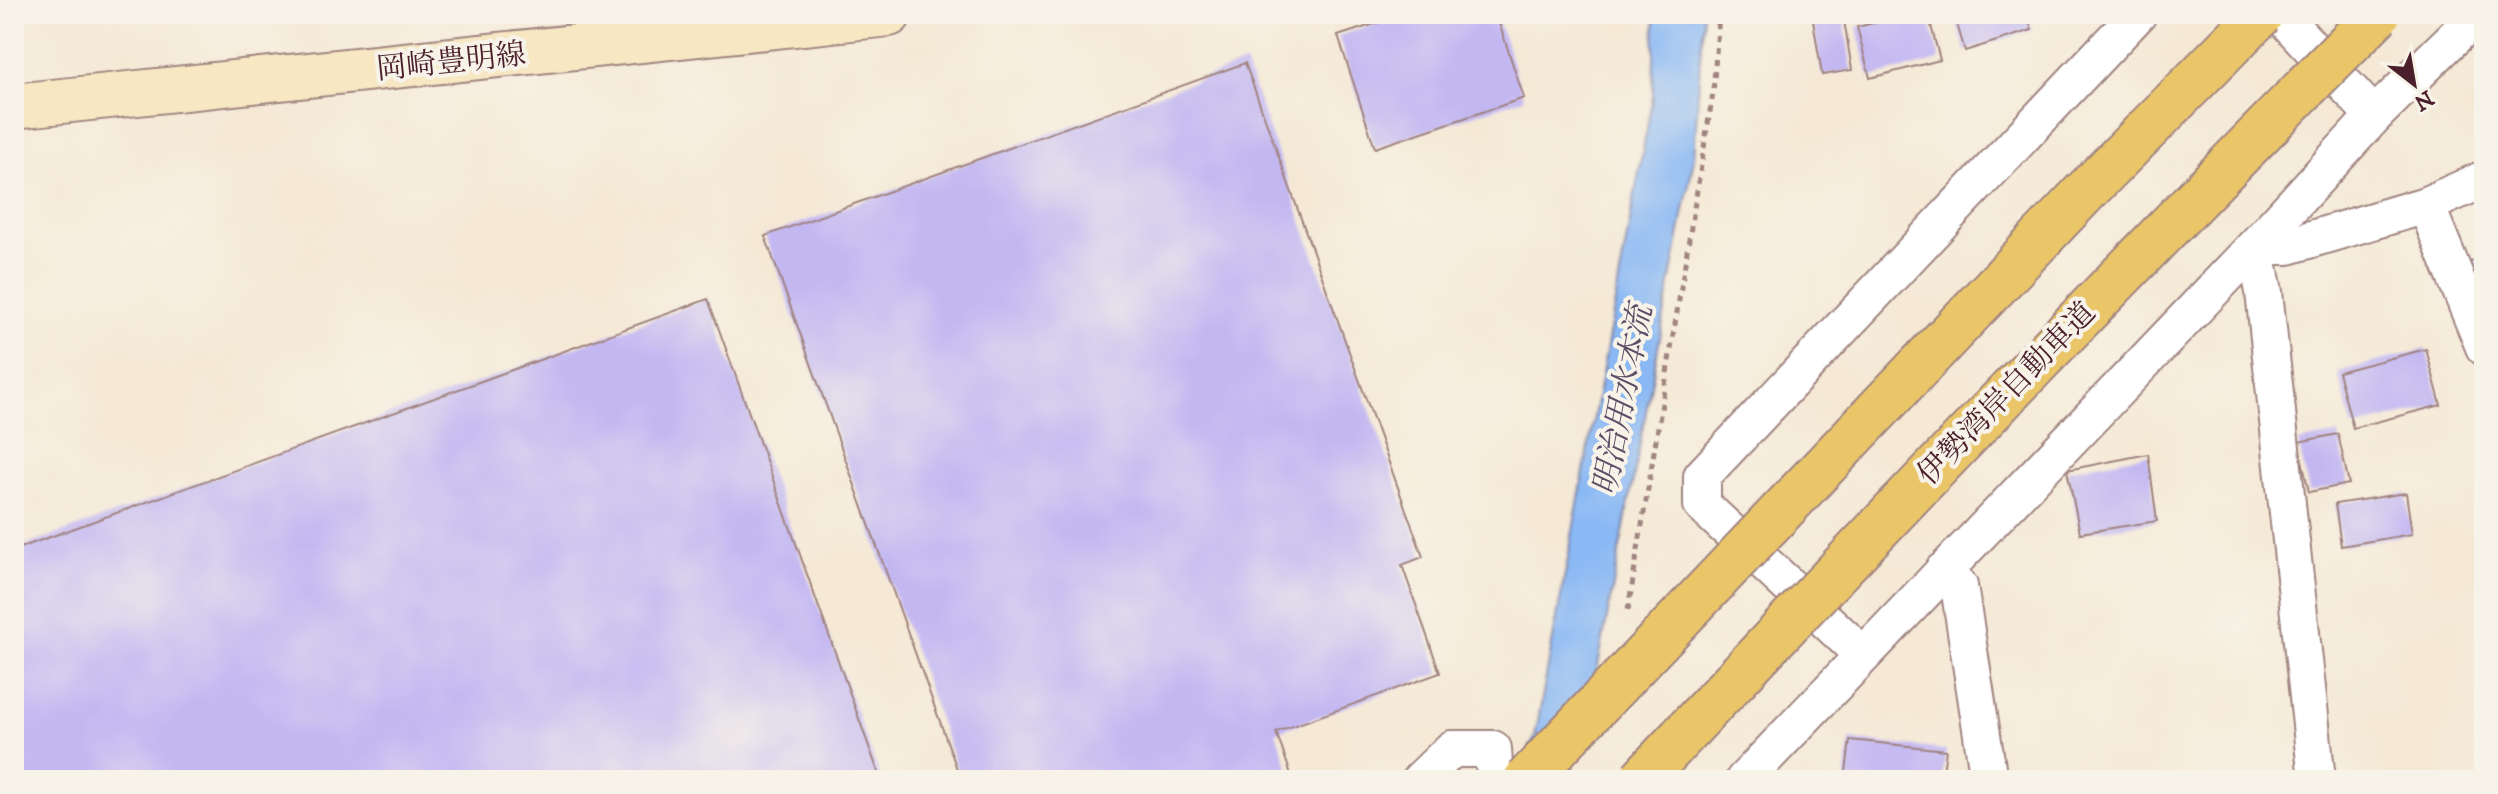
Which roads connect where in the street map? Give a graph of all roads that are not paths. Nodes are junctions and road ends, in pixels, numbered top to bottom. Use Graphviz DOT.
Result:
graph roads {
  1 [pos="889,14"];
  2 [pos="2138,14"];
  3 [pos="2261,14"];
  4 [pos="2280,14"];
  5 [pos="2378,14"];
  6 [pos="2478,14"];
  7 [pos="608,29"];
  8 [pos="14,106"];
  9 [pos="2374,116"];
  10 [pos="2484,179"];
  11 [pos="2426,205"];
  12 [pos="2255,246"];
  13 [pos="2484,347"];
  14 [pos="1943,571"];
  15 [pos="1863,655"];
  16 [pos="1420,780"];
  17 [pos="1495,780"];
  18 [pos="1526,780"];
  19 [pos="1641,780"];
  20 [pos="1744,780"];
  21 [pos="1989,780"];
  22 [pos="2317,780"];
  1 -- 7 [label="main road, 岡崎豊明線"];
  2 -- 15 [label="street"];
  3 -- 18 [label="highway, bridge"];
  4 -- 9 [label="street"];
  5 -- 19 [label="highway, 伊勢湾岸自動車道, bridge"];
  6 -- 9 [label="street"];
  7 -- 8 [label="main road, 岡崎豊明線"];
  9 -- 12 [label="street"];
  10 -- 11 [label="street"];
  11 -- 12 [label="street"];
  11 -- 13 [label="street"];
  12 -- 14 [label="street"];
  12 -- 22 [label="street"];
  14 -- 15 [label="street"];
  14 -- 21 [label="street"];
  15 -- 20 [label="street"];
  16 -- 17 [label="street"];
}
